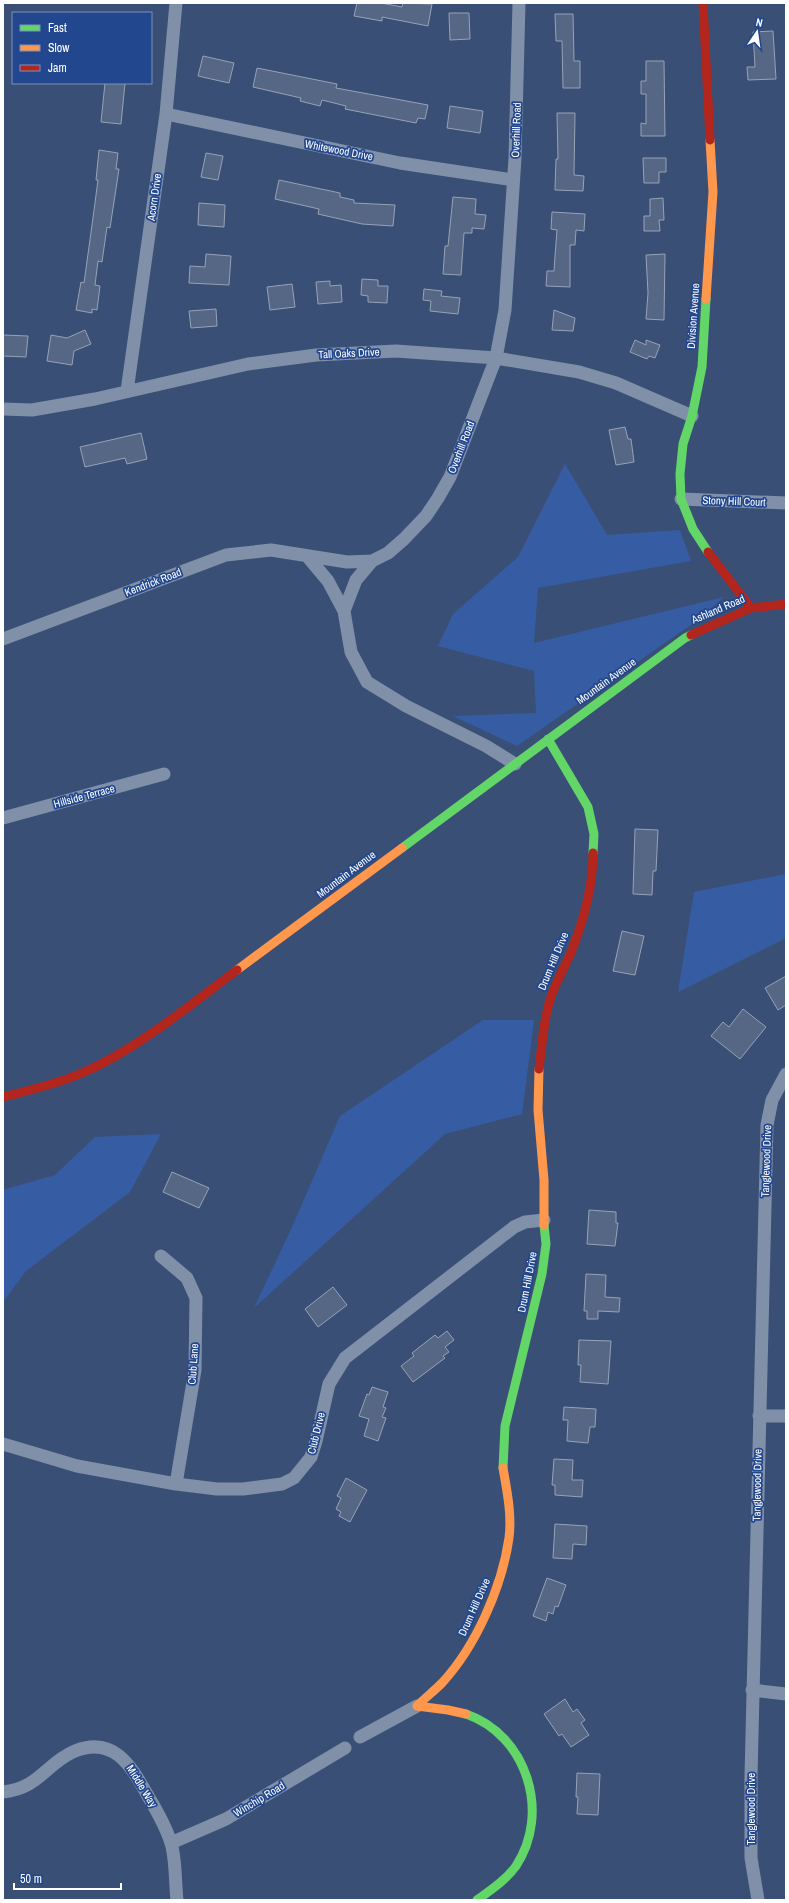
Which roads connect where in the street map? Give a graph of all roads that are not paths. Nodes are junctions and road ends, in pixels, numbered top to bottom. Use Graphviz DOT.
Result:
graph roads {
  1 [pos="176,3"];
  2 [pos="519,3"];
  3 [pos="703,3"];
  4 [pos="166,114"];
  5 [pos="512,180"];
  6 [pos="496,358"];
  7 [pos="127,391"];
  8 [pos="3,409"];
  9 [pos="692,416"];
  10 [pos="681,499"];
  11 [pos="786,503"];
  12 [pos="307,556"];
  13 [pos="372,561"];
  14 [pos="786,604"];
  15 [pos="751,608"];
  16 [pos="344,611"];
  17 [pos="685,638"];
  18 [pos="3,639"];
  19 [pos="548,739"];
  20 [pos="515,764"];
  21 [pos="164,774"];
  22 [pos="3,818"];
  23 [pos="786,1074"];
  24 [pos="3,1097"];
  25 [pos="544,1220"];
  26 [pos="161,1256"];
  27 [pos="759,1416"];
  28 [pos="786,1416"];
  29 [pos="3,1444"];
  30 [pos="176,1484"];
  31 [pos="752,1690"];
  32 [pos="786,1694"];
  33 [pos="416,1706"];
  34 [pos="360,1737"];
  35 [pos="345,1748"];
  36 [pos="3,1792"];
  37 [pos="171,1843"];
  38 [pos="177,1900"];
  39 [pos="477,1900"];
  40 [pos="758,1900"];
  1 -- 4 [label="street, Acorn Drive"];
  2 -- 5 [label="street, Overhill Road"];
  3 -- 9 [label="street, Division Avenue"];
  4 -- 5 [label="street, Whitewood Drive"];
  4 -- 7 [label="street, Acorn Drive"];
  5 -- 6 [label="street, Overhill Road"];
  6 -- 7 [label="street, Tall Oaks Drive"];
  6 -- 9 [label="street, Tall Oaks Drive"];
  6 -- 13 [label="street, Overhill Road"];
  7 -- 8 [label="street, Tall Oaks Drive"];
  9 -- 10 [label="street, Division Avenue"];
  10 -- 11 [label="street, Stony Hill Court"];
  10 -- 15 [label="street, Division Avenue"];
  12 -- 13 [label="street, Kendrick Road"];
  12 -- 16 [label="street"];
  12 -- 18 [label="street, Kendrick Road"];
  13 -- 16 [label="street, Overhill Road"];
  14 -- 15 [label="street, Ashland Road"];
  15 -- 17 [label="street, Ashland Road"];
  16 -- 20 [label="street"];
  17 -- 19 [label="street, Mountain Avenue"];
  19 -- 20 [label="street, Mountain Avenue"];
  19 -- 25 [label="street, Drum Hill Drive"];
  20 -- 24 [label="street, Mountain Avenue"];
  21 -- 22 [label="street, Hillside Terrace"];
  23 -- 27 [label="street, Tanglewood Drive"];
  25 -- 30 [label="street, Club Drive"];
  25 -- 33 [label="street, Drum Hill Drive"];
  26 -- 30 [label="street, Club Lane"];
  27 -- 28 [label="street"];
  27 -- 31 [label="street, Tanglewood Drive"];
  29 -- 30 [label="street, Club Drive"];
  31 -- 32 [label="street"];
  31 -- 40 [label="street, Tanglewood Drive"];
  33 -- 34 [label="street"];
  33 -- 39 [label="street"];
  35 -- 37 [label="street, Winchip Road"];
  36 -- 37 [label="street, Middle Way"];
  37 -- 38 [label="street, Middle Way"];
}
